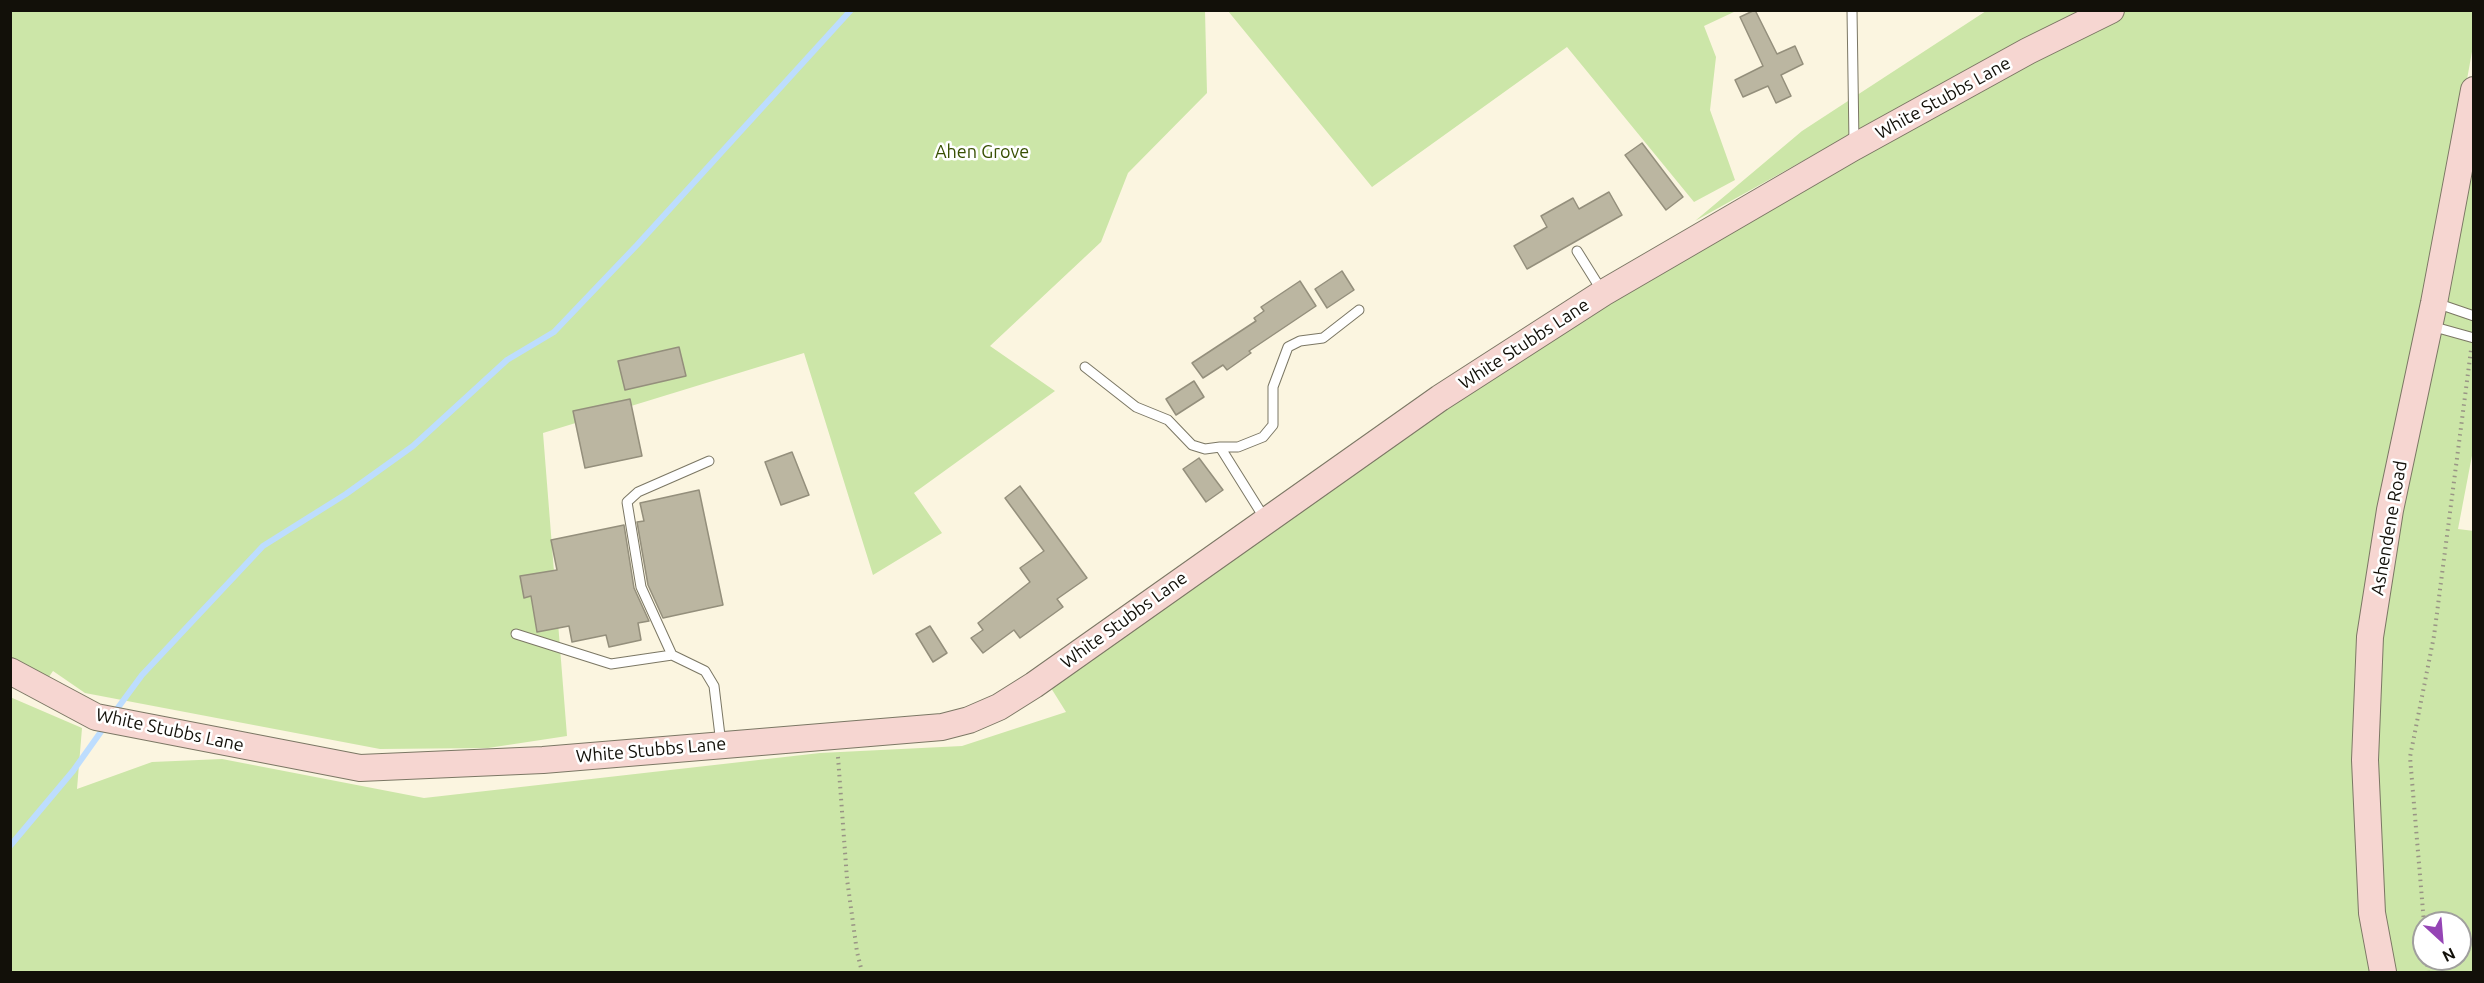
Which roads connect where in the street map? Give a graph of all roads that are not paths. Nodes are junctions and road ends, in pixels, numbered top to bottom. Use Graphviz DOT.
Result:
graph roads {
  1 [pos="1852,10"];
  2 [pos="2111,10"];
  3 [pos="2474,90"];
  4 [pos="1854,147"];
  5 [pos="1577,251"];
  6 [pos="1603,293"];
  7 [pos="1359,310"];
  8 [pos="2431,314"];
  9 [pos="2474,316"];
  10 [pos="2473,338"];
  11 [pos="1085,367"];
  12 [pos="1220,447"];
  13 [pos="709,460"];
  14 [pos="1264,519"];
  15 [pos="516,634"];
  16 [pos="672,655"];
  17 [pos="10,671"];
  18 [pos="721,744"];
  19 [pos="2383,972"];
  1 -- 4 [label="lane"];
  2 -- 4 [label="street, White Stubbs Lane"];
  3 -- 8 [label="street, Ashendene Road"];
  4 -- 6 [label="street, White Stubbs Lane"];
  5 -- 6 [label="lane"];
  6 -- 14 [label="street, White Stubbs Lane"];
  7 -- 12 [label="lane"];
  8 -- 9 [label="lane"];
  8 -- 10 [label="lane"];
  8 -- 19 [label="street, Ashendene Road"];
  11 -- 12 [label="lane"];
  12 -- 14 [label="lane"];
  13 -- 16 [label="lane"];
  14 -- 18 [label="street, White Stubbs Lane"];
  15 -- 16 [label="lane"];
  16 -- 18 [label="lane"];
  17 -- 18 [label="street, White Stubbs Lane"];
}
